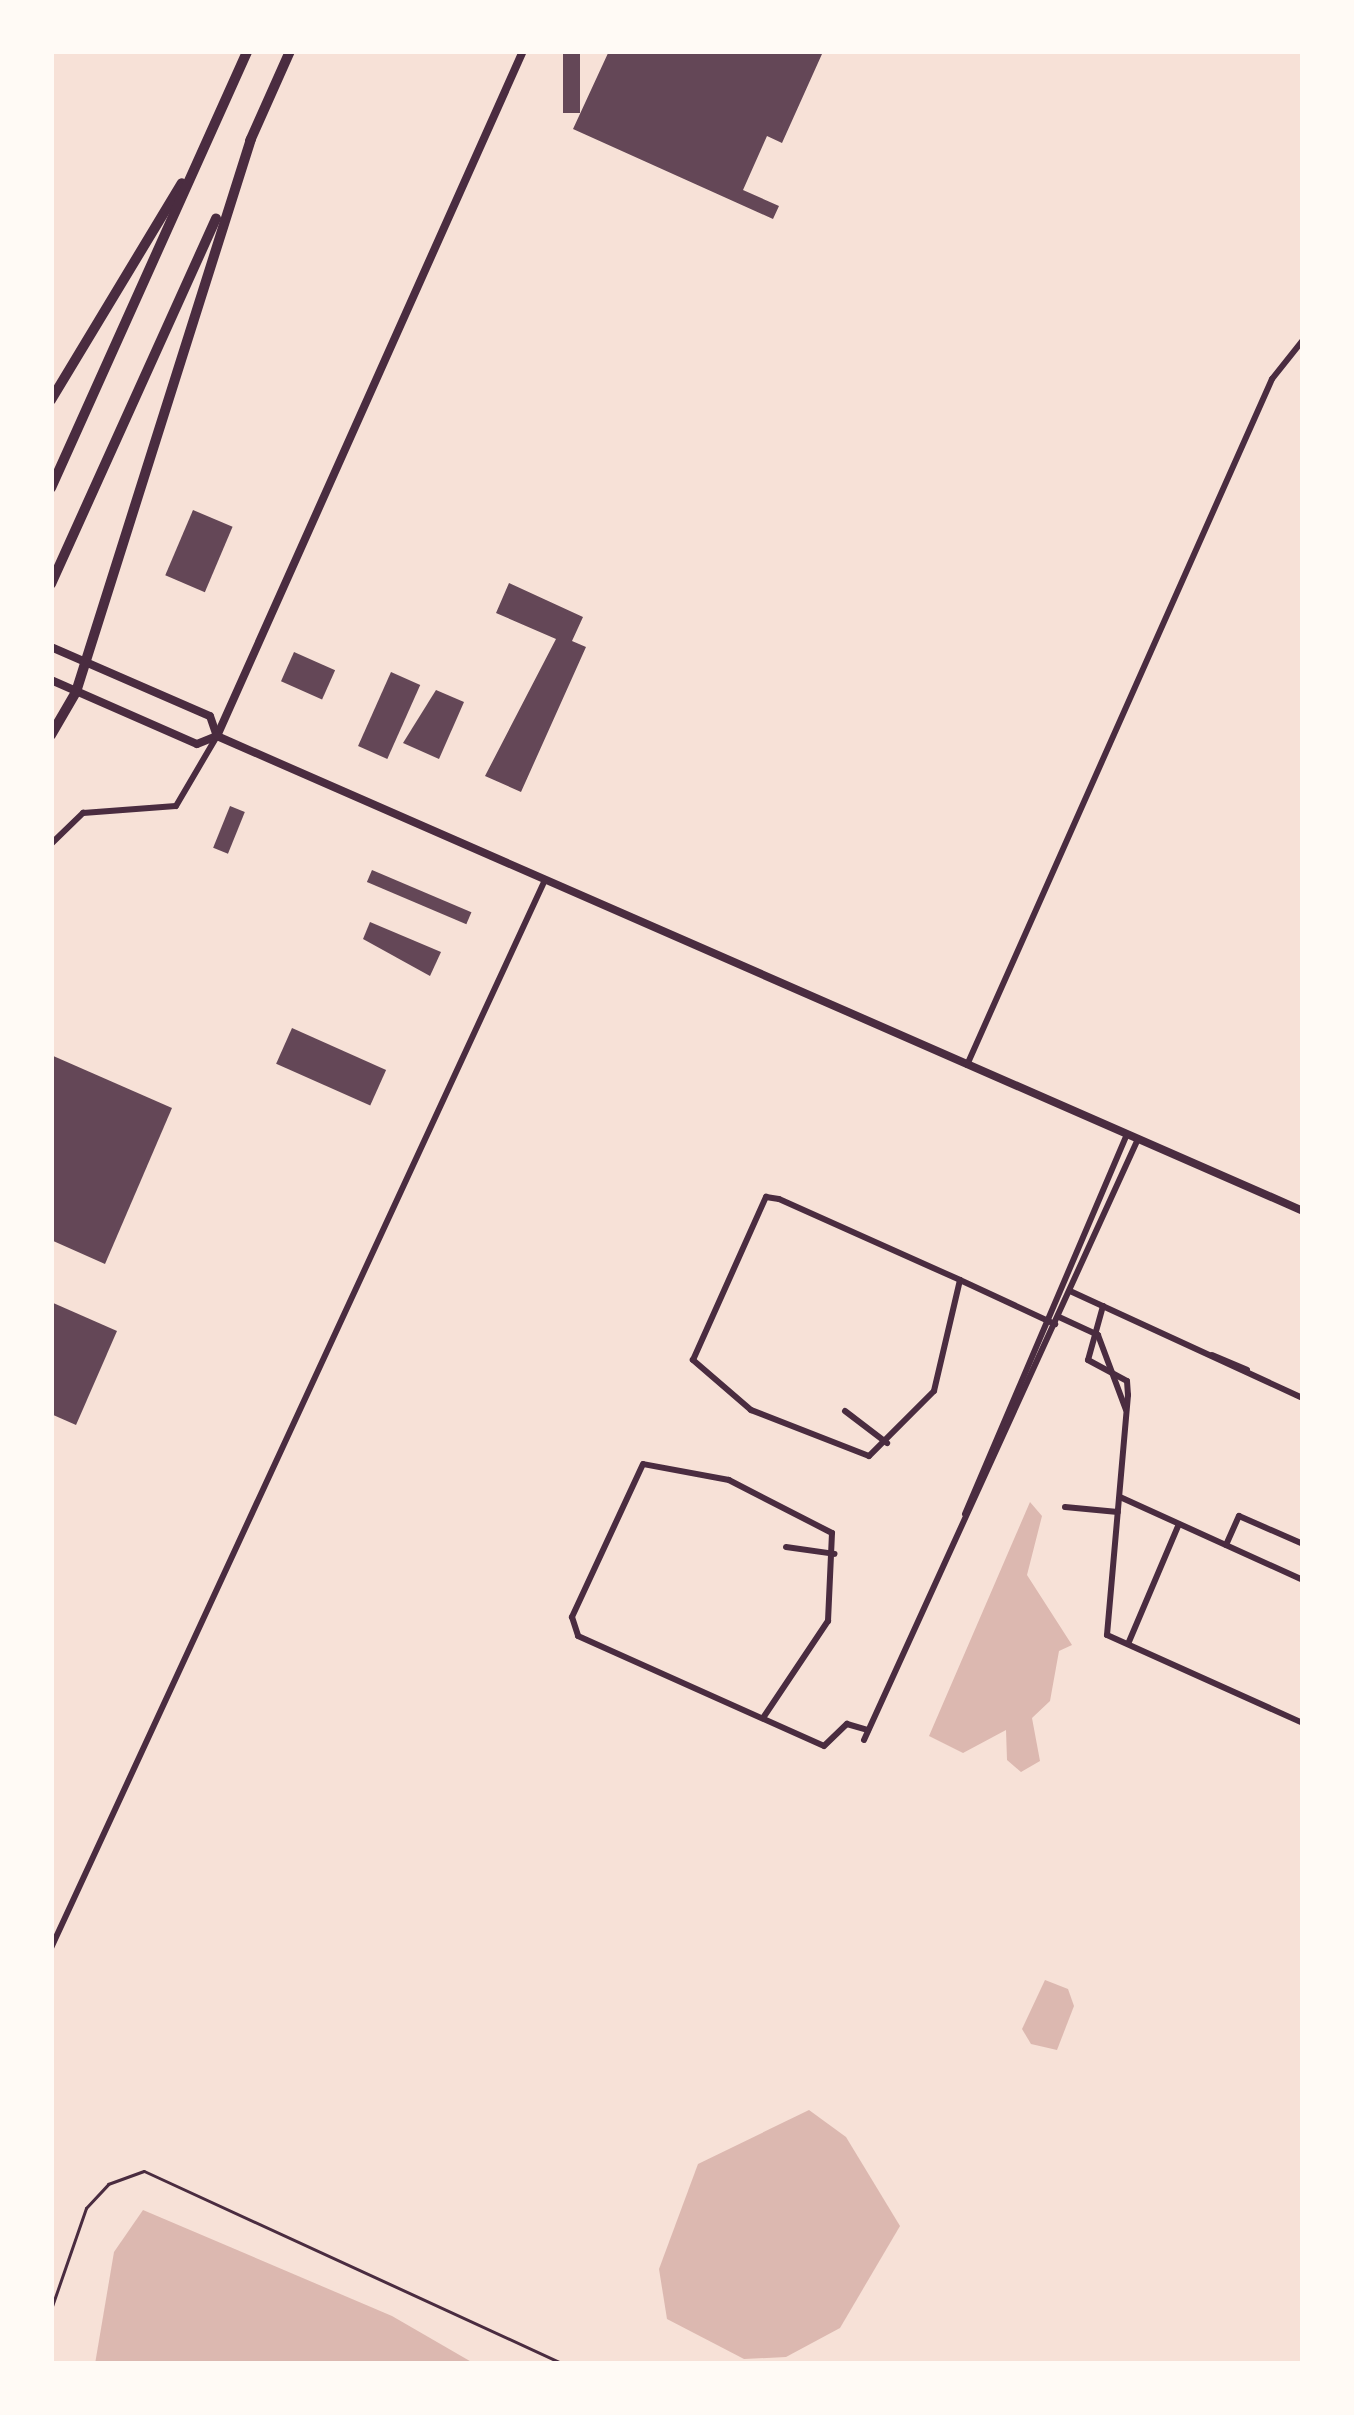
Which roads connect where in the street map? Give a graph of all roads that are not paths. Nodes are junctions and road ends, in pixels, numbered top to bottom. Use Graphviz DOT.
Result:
graph roads {
  1 [pos="247,51"];
  2 [pos="290,51"];
  3 [pos="523,51"];
  4 [pos="251,139"];
  5 [pos="201,155"];
  6 [pos="1303,340"];
  7 [pos="51,400"];
  8 [pos="51,488"];
  9 [pos="51,584"];
  10 [pos="51,647"];
  11 [pos="84,662"];
  12 [pos="51,680"];
  13 [pos="76,692"];
  14 [pos="51,735"];
  15 [pos="218,736"];
  16 [pos="51,844"];
  17 [pos="545,880"];
  18 [pos="967,1065"];
  19 [pos="1127,1134"];
  20 [pos="1138,1139"];
  21 [pos="1303,1211"];
  22 [pos="960,1280"];
  23 [pos="1070,1291"];
  24 [pos="1103,1306"];
  25 [pos="1046,1315"];
  26 [pos="1057,1320"];
  27 [pos="1092,1332"];
  28 [pos="1113,1372"];
  29 [pos="1303,1398"];
  30 [pos="845,1411"];
  31 [pos="1127,1414"];
  32 [pos="886,1443"];
  33 [pos="1120,1497"];
  34 [pos="1065,1508"];
  35 [pos="1118,1512"];
  36 [pos="965,1514"];
  37 [pos="1179,1524"];
  38 [pos="1303,1544"];
  39 [pos="1226,1545"];
  40 [pos="785,1547"];
  41 [pos="836,1555"];
  42 [pos="1303,1580"];
  43 [pos="1128,1644"];
  44 [pos="763,1718"];
  45 [pos="1303,1723"];
  46 [pos="868,1730"];
  47 [pos="864,1740"];
  48 [pos="51,1948"];
  1 -- 5 [label="highway"];
  2 -- 4 [label="highway"];
  3 -- 15 [label="main road"];
  4 -- 9 [label="highway"];
  4 -- 11 [label="highway"];
  5 -- 7 [label="highway"];
  5 -- 8 [label="highway"];
  6 -- 18 [label="street"];
  10 -- 11 [label="main road"];
  11 -- 13 [label="highway"];
  11 -- 15 [label="main road"];
  12 -- 13 [label="main road"];
  13 -- 14 [label="highway"];
  13 -- 15 [label="main road"];
  15 -- 16 [label="street"];
  15 -- 17 [label="main road"];
  17 -- 18 [label="main road"];
  17 -- 48 [label="street"];
  18 -- 19 [label="main road"];
  19 -- 20 [label="main road"];
  19 -- 25 [label="street"];
  20 -- 21 [label="main road"];
  20 -- 23 [label="street"];
  22 -- 25 [label="street"];
  22 -- 32 [label="street"];
  22 -- 32 [label="street"];
  23 -- 24 [label="street"];
  23 -- 26 [label="street"];
  24 -- 27 [label="street"];
  24 -- 29 [label="street"];
  25 -- 26 [label="street"];
  25 -- 36 [label="street"];
  26 -- 27 [label="street"];
  26 -- 36 [label="street"];
  27 -- 28 [label="street"];
  27 -- 28 [label="street"];
  28 -- 31 [label="street"];
  28 -- 31 [label="street"];
  30 -- 32 [label="street"];
  31 -- 33 [label="street"];
  33 -- 35 [label="street"];
  33 -- 37 [label="street"];
  34 -- 35 [label="street"];
  35 -- 43 [label="street"];
  36 -- 46 [label="street"];
  37 -- 39 [label="street"];
  37 -- 43 [label="street"];
  38 -- 39 [label="street"];
  39 -- 42 [label="street"];
  40 -- 41 [label="street"];
  41 -- 44 [label="street"];
  41 -- 44 [label="street"];
  43 -- 45 [label="street"];
  44 -- 46 [label="street"];
  46 -- 47 [label="street"];
}
